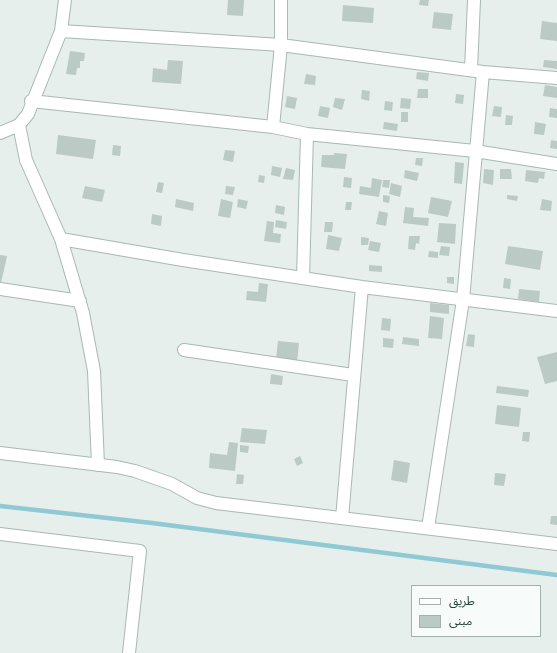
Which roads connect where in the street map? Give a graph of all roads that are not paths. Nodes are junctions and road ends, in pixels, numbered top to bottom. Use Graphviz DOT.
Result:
graph roads {
  1 [pos="65,0"];
  2 [pos="281,0"];
  3 [pos="474,0"];
  4 [pos="61,31"];
  5 [pos="281,44"];
  6 [pos="471,70"];
  7 [pos="483,72"];
  8 [pos="557,78"];
  9 [pos="31,101"];
  10 [pos="19,125"];
  11 [pos="274,127"];
  12 [pos="0,133"];
  13 [pos="307,134"];
  14 [pos="475,151"];
  15 [pos="557,164"];
  16 [pos="60,239"];
  17 [pos="303,278"];
  18 [pos="362,287"];
  19 [pos="0,289"];
  20 [pos="463,300"];
  21 [pos="80,301"];
  22 [pos="557,310"];
  23 [pos="184,350"];
  24 [pos="353,375"];
  25 [pos="0,453"];
  26 [pos="98,465"];
  27 [pos="342,518"];
  28 [pos="428,528"];
  29 [pos="0,534"];
  30 [pos="557,544"];
  31 [pos="128,653"];
  1 -- 4 [label="street"];
  2 -- 5 [label="street"];
  3 -- 6 [label="street"];
  4 -- 5 [label="street"];
  4 -- 9 [label="street"];
  5 -- 6 [label="street"];
  5 -- 11 [label="street"];
  6 -- 7 [label="street"];
  7 -- 8 [label="street"];
  7 -- 14 [label="street"];
  9 -- 10 [label="street"];
  9 -- 11 [label="street"];
  10 -- 12 [label="street"];
  10 -- 16 [label="street"];
  11 -- 13 [label="street"];
  13 -- 14 [label="street"];
  13 -- 17 [label="street"];
  14 -- 15 [label="street"];
  14 -- 20 [label="street"];
  16 -- 17 [label="street"];
  16 -- 21 [label="street"];
  17 -- 18 [label="street"];
  18 -- 20 [label="street"];
  18 -- 24 [label="street"];
  19 -- 21 [label="street"];
  20 -- 22 [label="street"];
  20 -- 28 [label="street"];
  21 -- 26 [label="street"];
  23 -- 24 [label="street"];
  24 -- 27 [label="street"];
  25 -- 26 [label="street"];
  26 -- 27 [label="street"];
  27 -- 28 [label="street"];
  28 -- 30 [label="street"];
  29 -- 31 [label="street"];
}
